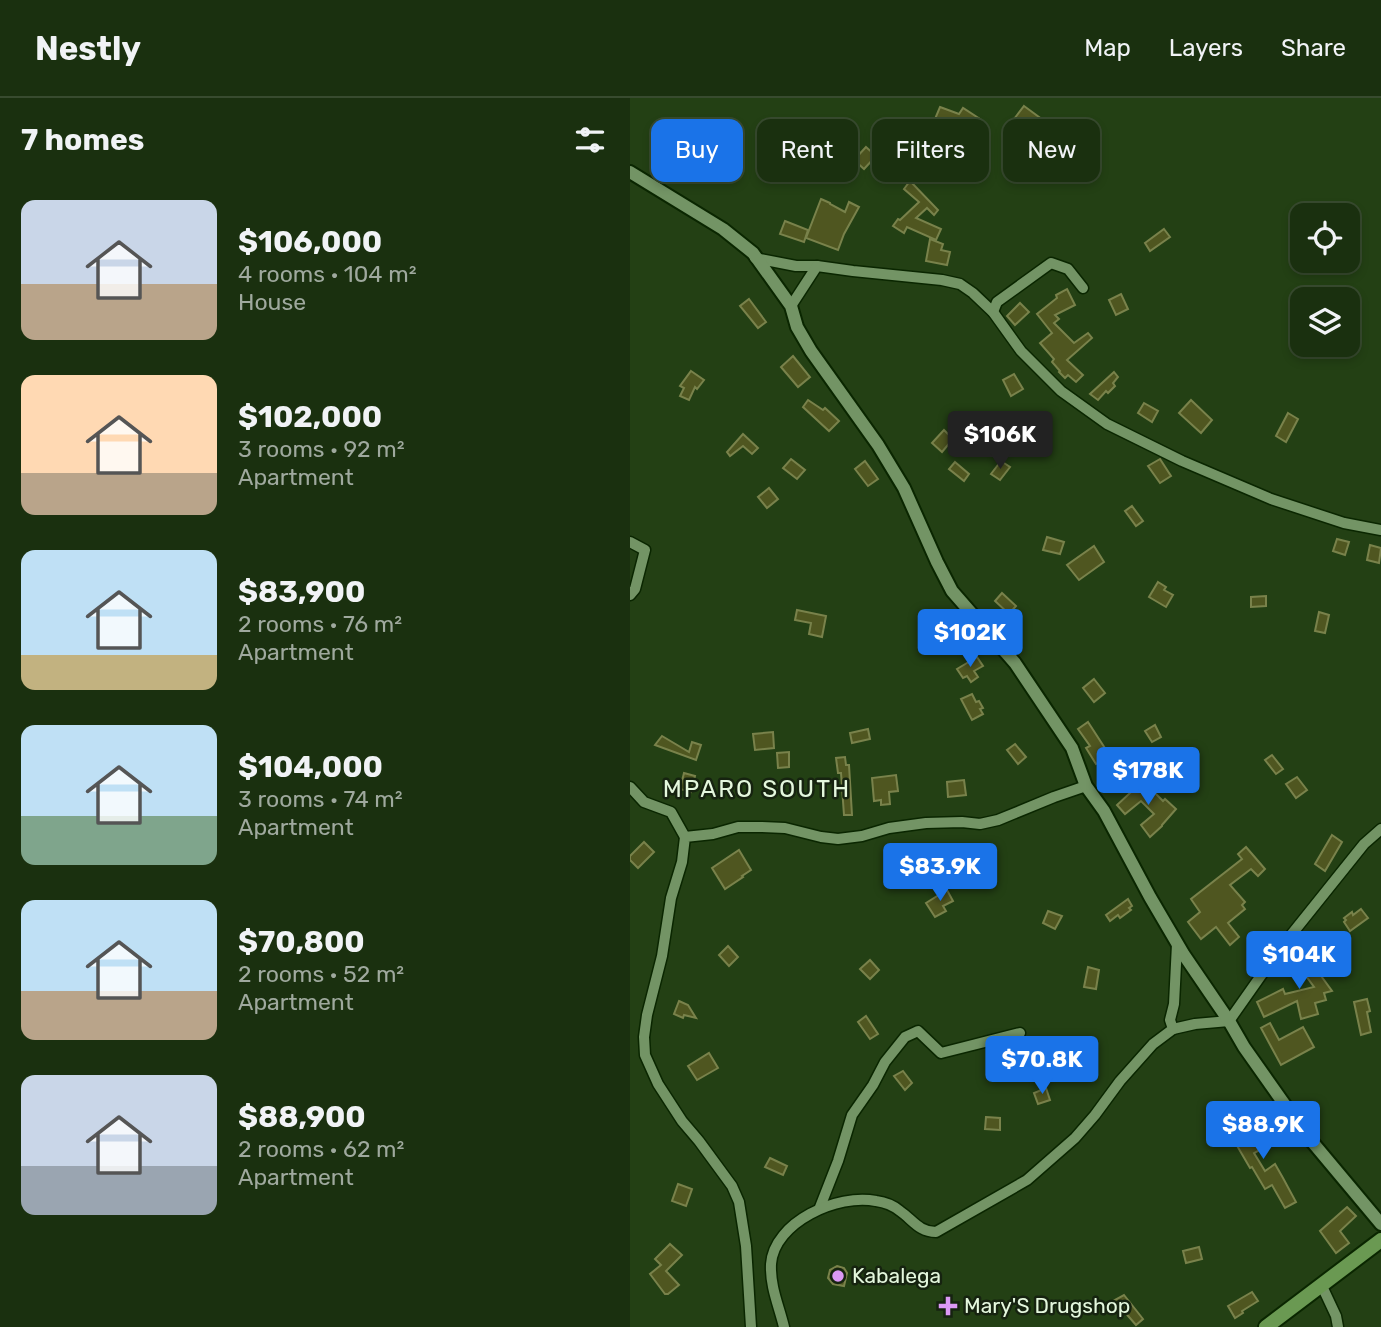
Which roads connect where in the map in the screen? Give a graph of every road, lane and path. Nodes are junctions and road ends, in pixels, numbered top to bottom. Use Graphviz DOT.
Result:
graph roads {
  1 [pos="630,172"];
  2 [pos="755,258"];
  3 [pos="817,266"];
  4 [pos="1083,288"];
  5 [pos="791,306"];
  6 [pos="993,312"];
  7 [pos="1381,530"];
  8 [pos="630,542"];
  9 [pos="630,595"];
  10 [pos="1086,786"];
  11 [pos="630,788"];
  12 [pos="1381,829"];
  13 [pos="685,837"];
  14 [pos="1177,944"];
  15 [pos="1229,1021"];
  16 [pos="1173,1029"];
  17 [pos="1020,1033"];
  18 [pos="820,1208"];
  19 [pos="1381,1224"];
  20 [pos="1381,1240"];
  21 [pos="1321,1284"];
  22 [pos="751,1327"];
  23 [pos="784,1327"];
  24 [pos="1266,1327"];
  25 [pos="1338,1327"];
  1 -- 2 [label="street"];
  2 -- 3 [label="street"];
  2 -- 5 [label="street"];
  3 -- 5 [label="street"];
  3 -- 6 [label="street"];
  4 -- 6 [label="street"];
  5 -- 10 [label="street"];
  6 -- 7 [label="street"];
  8 -- 9 [label="street"];
  10 -- 13 [label="street"];
  10 -- 14 [label="street"];
  11 -- 13 [label="street"];
  12 -- 15 [label="street"];
  13 -- 22 [label="street"];
  14 -- 15 [label="street"];
  14 -- 16 [label="street"];
  15 -- 16 [label="street"];
  15 -- 19 [label="street"];
  16 -- 18 [label="street"];
  17 -- 18 [label="street"];
  18 -- 23 [label="street"];
  20 -- 21 [label="main road"];
  21 -- 24 [label="main road"];
  21 -- 25 [label="street"];
}
